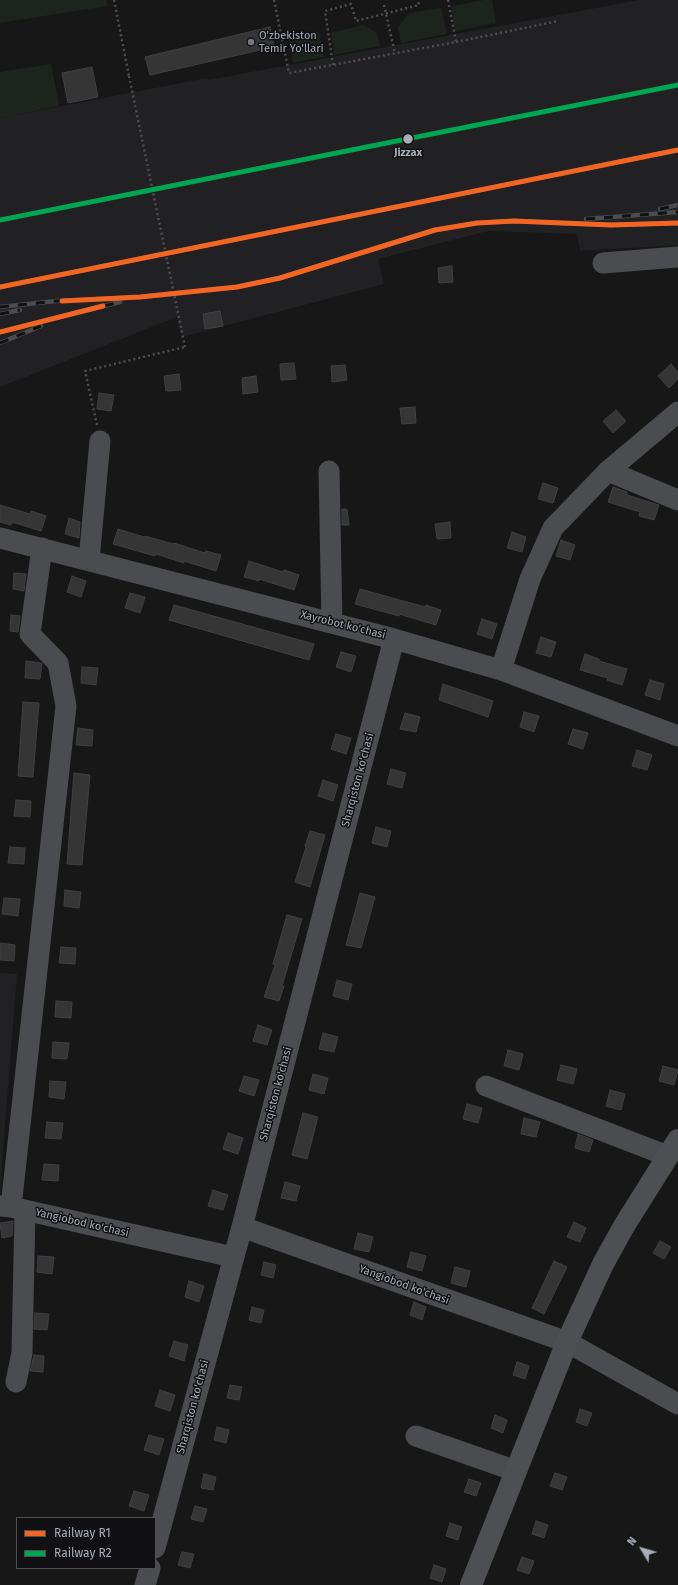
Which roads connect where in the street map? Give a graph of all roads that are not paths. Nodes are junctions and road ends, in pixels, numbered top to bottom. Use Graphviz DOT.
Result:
graph roads {
  1 [pos="678,257"];
  2 [pos="603,263"];
  3 [pos="678,412"];
  4 [pos="100,441"];
  5 [pos="329,471"];
  6 [pos="608,471"];
  7 [pos="678,500"];
  8 [pos="0,538"];
  9 [pos="42,548"];
  10 [pos="89,560"];
  11 [pos="332,623"];
  12 [pos="394,639"];
  13 [pos="501,670"];
  14 [pos="678,736"];
  15 [pos="486,1086"];
  16 [pos="673,1148"];
  17 [pos="12,1208"];
  18 [pos="242,1227"];
  19 [pos="233,1257"];
  20 [pos="567,1342"];
  21 [pos="16,1382"];
  22 [pos="678,1404"];
  23 [pos="416,1436"];
  24 [pos="516,1471"];
  25 [pos="156,1544"];
  26 [pos="150,1569"];
  27 [pos="145,1585"];
  28 [pos="471,1585"];
  1 -- 2 [label="street"];
  3 -- 6 [label="street"];
  4 -- 10 [label="street"];
  5 -- 11 [label="street"];
  6 -- 7 [label="street"];
  6 -- 13 [label="street"];
  8 -- 9 [label="street, Xayrobot ko'chasi"];
  9 -- 10 [label="street, Xayrobot ko'chasi"];
  9 -- 17 [label="street"];
  10 -- 11 [label="street, Xayrobot ko'chasi"];
  11 -- 12 [label="street, Xayrobot ko'chasi"];
  12 -- 13 [label="street, Xayrobot ko'chasi"];
  12 -- 18 [label="street, Sharqiston ko'chasi"];
  13 -- 14 [label="street, Xayrobot ko'chasi"];
  15 -- 16 [label="street"];
  16 -- 20 [label="main road"];
  17 -- 19 [label="street, Yangiobod ko'chasi"];
  17 -- 21 [label="street"];
  18 -- 19 [label="street, Sharqiston ko'chasi"];
  18 -- 20 [label="street, Yangiobod ko'chasi"];
  19 -- 25 [label="street, Sharqiston ko'chasi"];
  20 -- 22 [label="street, Yangiobod ko'chasi"];
  20 -- 24 [label="main road"];
  23 -- 24 [label="street"];
  24 -- 28 [label="main road"];
  26 -- 27 [label="street"];
}
